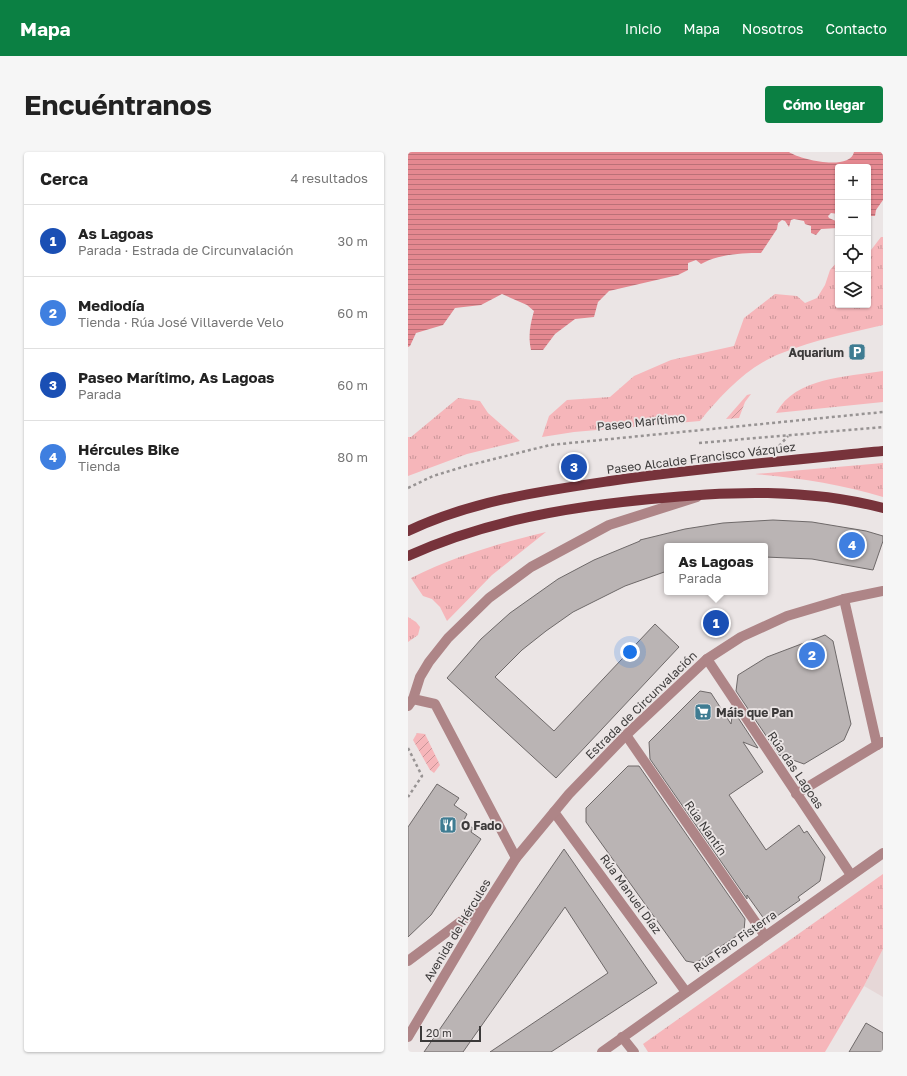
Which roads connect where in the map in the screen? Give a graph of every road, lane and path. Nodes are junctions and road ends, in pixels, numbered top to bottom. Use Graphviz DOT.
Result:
graph roads {
  1 [pos="883,412"];
  2 [pos="883,427"];
  3 [pos="699,443"];
  4 [pos="883,451"];
  5 [pos="408,488"];
  6 [pos="708,493"];
  7 [pos="883,508"];
  8 [pos="408,531"];
  9 [pos="408,556"];
  10 [pos="883,591"];
  11 [pos="844,599"];
  12 [pos="707,659"];
  13 [pos="410,702"];
  14 [pos="626,735"];
  15 [pos="880,743"];
  16 [pos="408,748"];
  17 [pos="796,794"];
  18 [pos="408,797"];
  19 [pos="554,812"];
  20 [pos="883,853"];
  21 [pos="516,858"];
  22 [pos="851,875"];
  23 [pos="488,902"];
  24 [pos="765,936"];
  25 [pos="408,961"];
  26 [pos="686,992"];
  27 [pos="408,1037"];
  28 [pos="622,1037"];
  29 [pos="602,1052"];
  30 [pos="634,1052"];
  1 -- 5 [label="path, Paseo Marítimo"];
  2 -- 3 [label="path"];
  4 -- 8 [label="main road, Paseo Alcalde Francisco Vázquez"];
  6 -- 7 [label="main road"];
  6 -- 9 [label="main road"];
  6 -- 13 [label="street"];
  10 -- 11 [label="street, Estrada de Circunvalación"];
  11 -- 12 [label="street, Estrada de Circunvalación"];
  11 -- 15 [label="street"];
  12 -- 14 [label="street, Estrada de Circunvalación"];
  12 -- 17 [label="street, Rúa das Lagoas"];
  13 -- 21 [label="street"];
  14 -- 19 [label="street, Estrada de Circunvalación"];
  14 -- 24 [label="street, Rúa Nantín"];
  15 -- 17 [label="street"];
  16 -- 18 [label="path"];
  17 -- 22 [label="street, Rúa das Lagoas"];
  19 -- 21 [label="street, Estrada de Circunvalación"];
  19 -- 26 [label="street, Rúa Manuel Díaz"];
  20 -- 22 [label="street, Rúa Faro Fisterra"];
  21 -- 23 [label="street, Avenida de Hércules"];
  22 -- 24 [label="street, Rúa Faro Fisterra"];
  23 -- 25 [label="street"];
  23 -- 27 [label="street, Avenida de Hércules"];
  24 -- 26 [label="street, Rúa Faro Fisterra"];
  26 -- 28 [label="street, Rúa Faro Fisterra"];
  28 -- 29 [label="street, Rúa Faro Fisterra"];
  28 -- 30 [label="street"];
}
